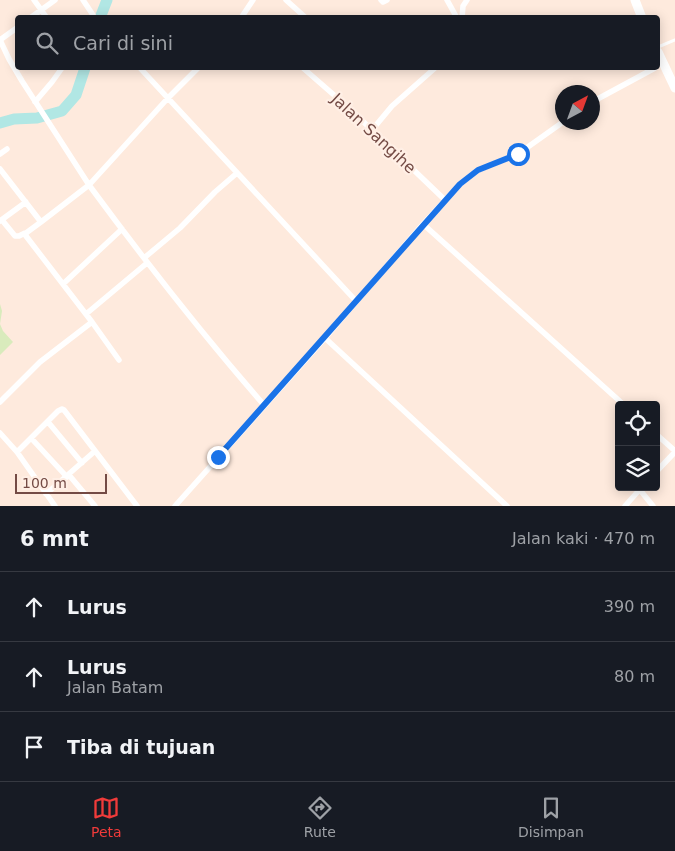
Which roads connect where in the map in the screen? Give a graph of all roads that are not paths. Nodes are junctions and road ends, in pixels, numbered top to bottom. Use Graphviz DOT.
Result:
graph roads {
  1 [pos="34,0"];
  2 [pos="55,0"];
  3 [pos="83,0"];
  4 [pos="253,0"];
  5 [pos="286,0"];
  6 [pos="381,0"];
  7 [pos="387,0"];
  8 [pos="446,0"];
  9 [pos="467,0"];
  10 [pos="635,0"];
  11 [pos="41,10"];
  12 [pos="34,15"];
  13 [pos="45,15"];
  14 [pos="93,15"];
  15 [pos="243,15"];
  16 [pos="303,15"];
  17 [pos="456,15"];
  18 [pos="462,15"];
  19 [pos="641,15"];
  20 [pos="15,29"];
  21 [pos="0,40"];
  22 [pos="675,40"];
  23 [pos="660,46"];
  24 [pos="660,69"];
  25 [pos="15,70"];
  26 [pos="15,70"];
  27 [pos="61,70"];
  28 [pos="142,70"];
  29 [pos="196,70"];
  30 [pos="305,70"];
  31 [pos="433,70"];
  32 [pos="651,70"];
  33 [pos="675,88"];
  34 [pos="168,98"];
  35 [pos="600,98"];
  36 [pos="35,102"];
  37 [pos="555,128"];
  38 [pos="372,130"];
  39 [pos="7,148"];
  40 [pos="0,154"];
  41 [pos="0,168"];
  42 [pos="237,172"];
  43 [pos="89,185"];
  44 [pos="445,200"];
  45 [pos="26,202"];
  46 [pos="1,220"];
  47 [pos="41,222"];
  48 [pos="423,224"];
  49 [pos="122,229"];
  50 [pos="25,233"];
  51 [pos="145,260"];
  52 [pos="62,284"];
  53 [pos="356,301"];
  54 [pos="86,314"];
  55 [pos="92,322"];
  56 [pos="325,338"];
  57 [pos="119,360"];
  58 [pos="620,401"];
  59 [pos="0,402"];
  60 [pos="264,405"];
  61 [pos="48,422"];
  62 [pos="0,433"];
  63 [pos="31,438"];
  64 [pos="660,438"];
  65 [pos="96,451"];
  66 [pos="675,451"];
  67 [pos="17,452"];
  68 [pos="82,463"];
  69 [pos="660,468"];
  70 [pos="68,476"];
  71 [pos="638,491"];
  72 [pos="643,491"];
  73 [pos="46,494"];
  74 [pos="55,506"];
  75 [pos="95,506"];
  76 [pos="137,506"];
  77 [pos="175,506"];
  78 [pos="507,506"];
  79 [pos="624,506"];
  80 [pos="653,506"];
  1 -- 11 [label="street"];
  2 -- 11 [label="street"];
  3 -- 14 [label="street"];
  4 -- 15 [label="street"];
  5 -- 16 [label="street"];
  6 -- 7 [label="street"];
  8 -- 17 [label="street"];
  9 -- 18 [label="street"];
  10 -- 19 [label="main road"];
  11 -- 12 [label="street"];
  11 -- 13 [label="street"];
  20 -- 21 [label="street"];
  21 -- 25 [label="street"];
  22 -- 23 [label="lane"];
  24 -- 33 [label="main road"];
  26 -- 36 [label="street"];
  27 -- 36 [label="street"];
  28 -- 34 [label="street"];
  29 -- 34 [label="street"];
  30 -- 38 [label="street, Jalan Sangihe"];
  31 -- 38 [label="street"];
  32 -- 35 [label="street"];
  34 -- 42 [label="street"];
  34 -- 43 [label="street"];
  36 -- 43 [label="street"];
  37 -- 44 [label="street"];
  38 -- 44 [label="street, Jalan Sangihe"];
  39 -- 40 [label="street"];
  41 -- 45 [label="street"];
  42 -- 51 [label="street"];
  42 -- 53 [label="street"];
  43 -- 47 [label="street"];
  43 -- 49 [label="street"];
  44 -- 48 [label="street"];
  45 -- 46 [label="street"];
  45 -- 47 [label="street"];
  46 -- 50 [label="street"];
  47 -- 50 [label="street"];
  48 -- 53 [label="street"];
  48 -- 58 [label="street"];
  49 -- 51 [label="street"];
  49 -- 52 [label="street"];
  50 -- 52 [label="street"];
  51 -- 54 [label="street"];
  51 -- 60 [label="street"];
  52 -- 54 [label="street"];
  53 -- 56 [label="street"];
  54 -- 55 [label="street"];
  55 -- 57 [label="street"];
  55 -- 59 [label="street"];
  56 -- 60 [label="street"];
  56 -- 78 [label="street"];
  60 -- 77 [label="street"];
  61 -- 63 [label="street"];
  61 -- 65 [label="street"];
  61 -- 68 [label="street"];
  62 -- 67 [label="street"];
  63 -- 67 [label="street"];
  63 -- 70 [label="street"];
  64 -- 66 [label="street"];
  65 -- 68 [label="street"];
  65 -- 76 [label="street"];
  66 -- 69 [label="street"];
  67 -- 73 [label="street"];
  68 -- 70 [label="street"];
  70 -- 73 [label="street"];
  70 -- 75 [label="street"];
  71 -- 79 [label="street"];
  72 -- 80 [label="street"];
  73 -- 74 [label="street"];
}
